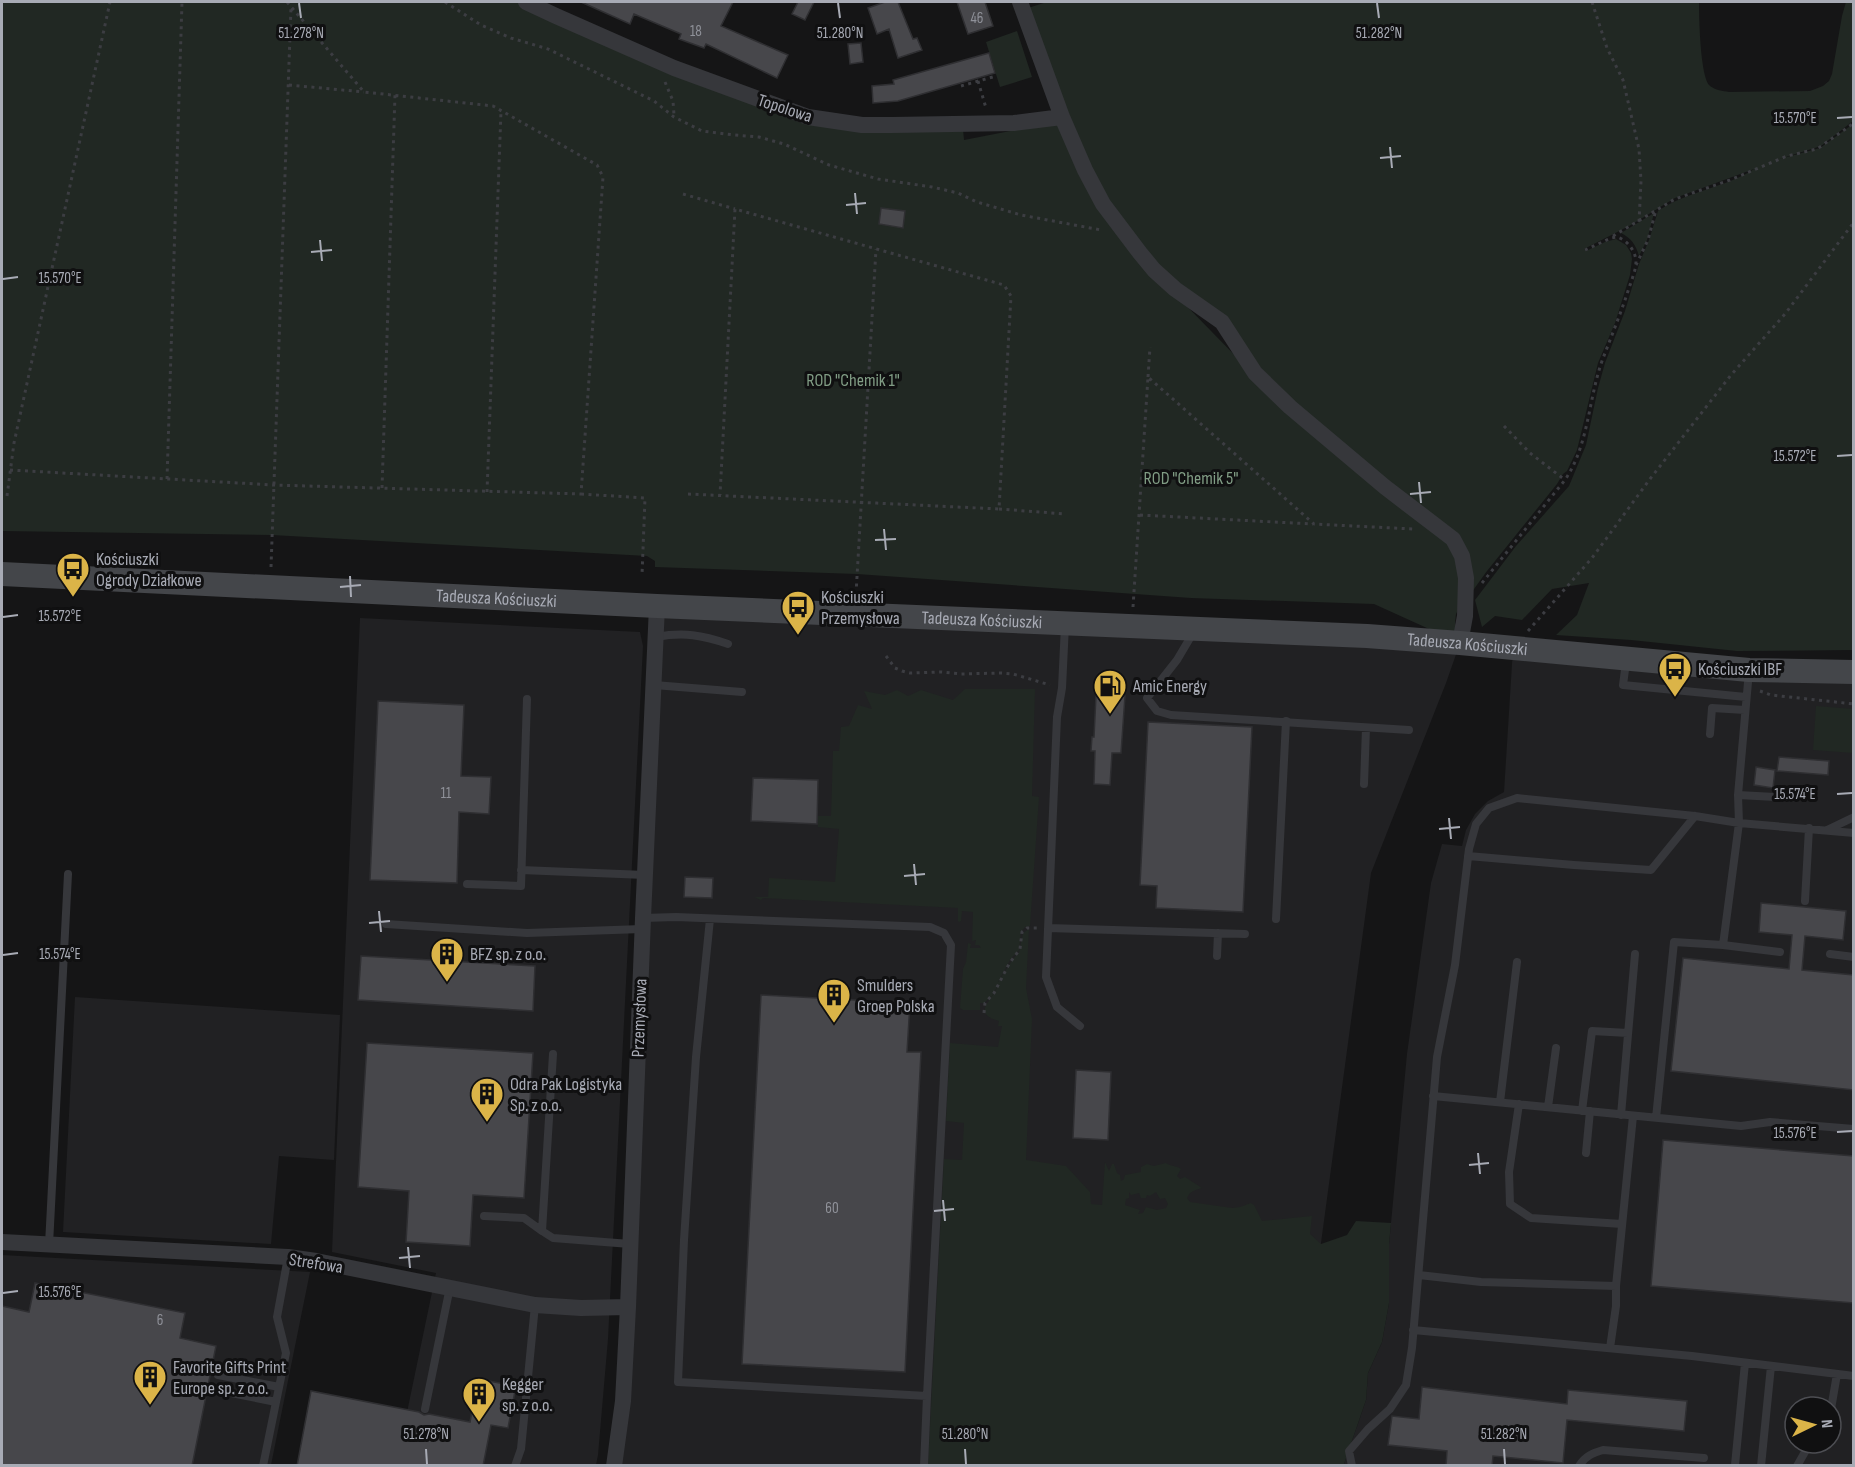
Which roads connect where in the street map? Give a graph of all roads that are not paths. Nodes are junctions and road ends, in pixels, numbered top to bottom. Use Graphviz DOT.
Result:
graph roads {
  1 [pos="526,2"];
  2 [pos="1020,2"];
  3 [pos="1062,117"];
  4 [pos="2,574"];
  5 [pos="657,606"];
  6 [pos="1065,624"];
  7 [pos="1195,629"];
  8 [pos="656,637"];
  9 [pos="1460,643"];
  10 [pos="728,644"];
  11 [pos="1626,658"];
  12 [pos="1749,670"];
  13 [pos="1854,672"];
  14 [pos="654,685"];
  15 [pos="742,692"];
  16 [pos="1746,697"];
  17 [pos="527,699"];
  18 [pos="1745,711"];
  19 [pos="1286,721"];
  20 [pos="1366,728"];
  21 [pos="1409,730"];
  22 [pos="1710,734"];
  23 [pos="1364,784"];
  24 [pos="1738,795"];
  25 [pos="1792,798"];
  26 [pos="1695,816"];
  27 [pos="1854,817"];
  28 [pos="1739,823"];
  29 [pos="1809,828"];
  30 [pos="1826,830"];
  31 [pos="1854,833"];
  32 [pos="1468,856"];
  33 [pos="521,870"];
  34 [pos="68,874"];
  35 [pos="645,875"];
  36 [pos="466,884"];
  37 [pos="1805,902"];
  38 [pos="710,919"];
  39 [pos="1276,919"];
  40 [pos="386,924"];
  41 [pos="643,924"];
  42 [pos="1048,928"];
  43 [pos="1218,933"];
  44 [pos="1245,934"];
  45 [pos="1723,945"];
  46 [pos="1780,952"];
  47 [pos="1635,954"];
  48 [pos="1830,954"];
  49 [pos="1217,956"];
  50 [pos="1854,957"];
  51 [pos="1517,962"];
  52 [pos="1080,1026"];
  53 [pos="1628,1033"];
  54 [pos="1556,1048"];
  55 [pos="553,1054"];
  56 [pos="1433,1096"];
  57 [pos="1500,1102"];
  58 [pos="1518,1104"];
  59 [pos="1548,1107"];
  60 [pos="1586,1111"];
  61 [pos="1621,1115"];
  62 [pos="1633,1116"];
  63 [pos="1656,1118"];
  64 [pos="1854,1129"];
  65 [pos="1586,1153"];
  66 [pos="484,1216"];
  67 [pos="1622,1224"];
  68 [pos="542,1231"];
  69 [pos="2,1242"];
  70 [pos="630,1244"];
  71 [pos="49,1245"];
  72 [pos="288,1257"];
  73 [pos="1419,1275"];
  74 [pos="1616,1286"];
  75 [pos="450,1287"];
  76 [pos="535,1305"];
  77 [pos="628,1307"];
  78 [pos="1413,1330"];
  79 [pos="1610,1348"];
  80 [pos="1745,1363"];
  81 [pos="1771,1366"];
  82 [pos="1837,1374"];
  83 [pos="218,1375"];
  84 [pos="1854,1376"];
  85 [pos="279,1387"];
  86 [pos="216,1390"];
  87 [pos="1833,1395"];
  88 [pos="927,1396"];
  89 [pos="276,1402"];
  90 [pos="425,1409"];
  91 [pos="1704,1458"];
  92 [pos="1735,1465"];
  93 [pos="263,1466"];
  94 [pos="515,1466"];
  95 [pos="614,1466"];
  96 [pos="924,1466"];
  97 [pos="1352,1466"];
  98 [pos="1579,1466"];
  99 [pos="1761,1466"];
  1 -- 3 [label="street, Topolowa"];
  2 -- 3 [label="street"];
  3 -- 9 [label="street"];
  4 -- 5 [label="main road, Tadeusza Kościuszki"];
  5 -- 6 [label="main road, Tadeusza Kościuszki"];
  5 -- 8 [label="street, Przemysłowa"];
  6 -- 7 [label="main road, Tadeusza Kościuszki"];
  6 -- 42 [label="lane"];
  7 -- 9 [label="main road, Tadeusza Kościuszki"];
  7 -- 19 [label="lane"];
  8 -- 10 [label="lane"];
  8 -- 14 [label="street, Przemysłowa"];
  9 -- 11 [label="main road, Tadeusza Kościuszki"];
  11 -- 12 [label="main road, Tadeusza Kościuszki"];
  11 -- 16 [label="lane"];
  12 -- 13 [label="main road, Tadeusza Kościuszki"];
  12 -- 16 [label="lane"];
  14 -- 15 [label="lane"];
  14 -- 35 [label="street, Przemysłowa"];
  16 -- 18 [label="lane"];
  17 -- 33 [label="lane"];
  18 -- 22 [label="lane"];
  18 -- 24 [label="lane"];
  19 -- 20 [label="lane"];
  19 -- 39 [label="lane"];
  20 -- 21 [label="lane"];
  20 -- 23 [label="lane"];
  24 -- 25 [label="lane"];
  24 -- 28 [label="lane"];
  26 -- 28 [label="lane"];
  26 -- 32 [label="lane"];
  26 -- 32 [label="lane"];
  27 -- 30 [label="lane"];
  28 -- 29 [label="lane"];
  28 -- 45 [label="lane"];
  29 -- 30 [label="lane"];
  29 -- 37 [label="lane"];
  30 -- 31 [label="lane"];
  32 -- 56 [label="lane"];
  33 -- 35 [label="lane"];
  33 -- 36 [label="lane"];
  34 -- 71 [label="lane"];
  35 -- 41 [label="street, Przemysłowa"];
  38 -- 41 [label="lane"];
  38 -- 88 [label="lane"];
  38 -- 88 [label="lane"];
  40 -- 41 [label="lane"];
  41 -- 70 [label="street, Przemysłowa"];
  42 -- 43 [label="lane"];
  42 -- 52 [label="lane"];
  43 -- 44 [label="lane"];
  43 -- 49 [label="lane"];
  45 -- 46 [label="lane"];
  45 -- 63 [label="lane"];
  47 -- 53 [label="lane"];
  48 -- 50 [label="lane"];
  51 -- 57 [label="lane"];
  53 -- 60 [label="lane"];
  53 -- 61 [label="lane"];
  54 -- 59 [label="lane"];
  55 -- 68 [label="lane"];
  56 -- 57 [label="lane"];
  56 -- 73 [label="lane"];
  57 -- 58 [label="lane"];
  58 -- 59 [label="lane"];
  58 -- 67 [label="lane"];
  59 -- 60 [label="lane"];
  60 -- 61 [label="lane"];
  60 -- 65 [label="lane"];
  61 -- 62 [label="lane"];
  62 -- 63 [label="lane"];
  62 -- 67 [label="lane"];
  63 -- 64 [label="lane"];
  66 -- 68 [label="lane"];
  67 -- 74 [label="lane"];
  68 -- 70 [label="lane"];
  69 -- 71 [label="street, Strefowa"];
  70 -- 77 [label="street, Przemysłowa"];
  71 -- 72 [label="street, Strefowa"];
  72 -- 75 [label="street, Strefowa"];
  72 -- 85 [label="lane"];
  73 -- 74 [label="lane"];
  73 -- 78 [label="lane"];
  74 -- 79 [label="lane"];
  75 -- 76 [label="street, Strefowa"];
  75 -- 90 [label="lane"];
  76 -- 77 [label="street, Strefowa"];
  76 -- 94 [label="lane"];
  77 -- 95 [label="street, Przemysłowa"];
  78 -- 79 [label="lane"];
  78 -- 97 [label="lane"];
  79 -- 80 [label="lane"];
  80 -- 81 [label="lane"];
  80 -- 92 [label="lane"];
  81 -- 82 [label="lane"];
  81 -- 99 [label="lane"];
  82 -- 84 [label="lane"];
  82 -- 87 [label="lane"];
  83 -- 85 [label="lane"];
  85 -- 89 [label="lane"];
  86 -- 89 [label="lane"];
  88 -- 96 [label="lane"];
  89 -- 93 [label="lane"];
  91 -- 98 [label="lane"];
}
